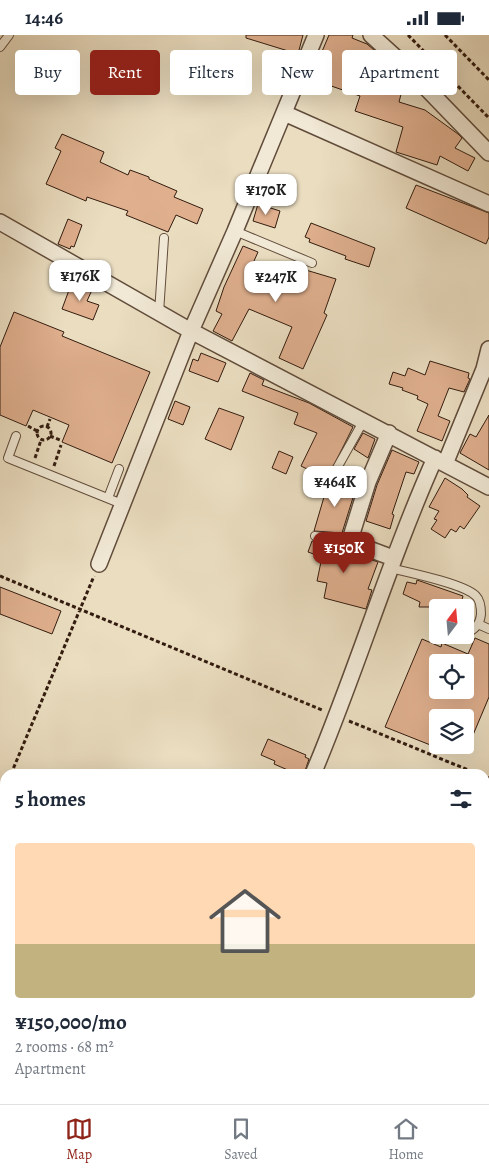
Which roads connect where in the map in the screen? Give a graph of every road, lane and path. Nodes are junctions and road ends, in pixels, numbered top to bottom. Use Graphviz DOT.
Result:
graph roads {
  1 [pos="10,35"];
  2 [pos="316,35"];
  3 [pos="371,35"];
  4 [pos="408,35"];
  5 [pos="445,35"];
  6 [pos="0,47"];
  7 [pos="489,80"];
  8 [pos="284,113"];
  9 [pos="489,118"];
  10 [pos="489,153"];
  11 [pos="489,204"];
  12 [pos="1,224"];
  13 [pos="235,231"];
  14 [pos="164,238"];
  15 [pos="312,263"];
  16 [pos="159,313"];
  17 [pos="191,331"];
  18 [pos="489,349"];
  19 [pos="50,419"];
  20 [pos="364,420"];
  21 [pos="28,427"];
  22 [pos="47,427"];
  23 [pos="37,431"];
  24 [pos="389,433"];
  25 [pos="16,436"];
  26 [pos="50,436"];
  27 [pos="41,440"];
  28 [pos="60,440"];
  29 [pos="61,445"];
  30 [pos="440,461"];
  31 [pos="31,467"];
  32 [pos="337,468"];
  33 [pos="119,469"];
  34 [pos="50,475"];
  35 [pos="489,487"];
  36 [pos="108,498"];
  37 [pos="122,504"];
  38 [pos="316,536"];
  39 [pos="350,539"];
  40 [pos="392,563"];
  41 [pos="98,564"];
  42 [pos="0,576"];
  43 [pos="80,609"];
  44 [pos="478,624"];
  45 [pos="489,629"];
  46 [pos="474,630"];
  47 [pos="338,716"];
  48 [pos="13,769"];
  49 [pos="316,769"];
  50 [pos="466,769"];
  1 -- 6 [label="lane"];
  2 -- 8 [label="street"];
  3 -- 10 [label="street"];
  4 -- 9 [label="path"];
  5 -- 7 [label="path"];
  8 -- 11 [label="street"];
  8 -- 13 [label="street"];
  12 -- 16 [label="street"];
  13 -- 15 [label="lane"];
  13 -- 17 [label="street"];
  14 -- 16 [label="lane"];
  16 -- 17 [label="street"];
  17 -- 20 [label="street"];
  17 -- 37 [label="street"];
  18 -- 30 [label="street"];
  19 -- 22 [label="path"];
  20 -- 24 [label="street"];
  20 -- 32 [label="lane"];
  21 -- 23 [label="path"];
  22 -- 23 [label="path"];
  22 -- 26 [label="path"];
  23 -- 27 [label="path"];
  24 -- 30 [label="street"];
  24 -- 39 [label="street"];
  25 -- 31 [label="lane"];
  26 -- 27 [label="path"];
  26 -- 28 [label="path"];
  27 -- 31 [label="path"];
  29 -- 34 [label="path"];
  30 -- 35 [label="street"];
  30 -- 40 [label="street"];
  31 -- 34 [label="lane"];
  33 -- 36 [label="lane"];
  34 -- 36 [label="lane"];
  36 -- 37 [label="lane"];
  37 -- 41 [label="street"];
  38 -- 39 [label="lane"];
  39 -- 40 [label="street"];
  40 -- 44 [label="lane"];
  40 -- 47 [label="street"];
  41 -- 43 [label="path"];
  42 -- 43 [label="path"];
  43 -- 47 [label="path"];
  43 -- 48 [label="path"];
  44 -- 45 [label="lane"];
  44 -- 46 [label="lane"];
  47 -- 49 [label="street"];
  47 -- 50 [label="path"];
}
